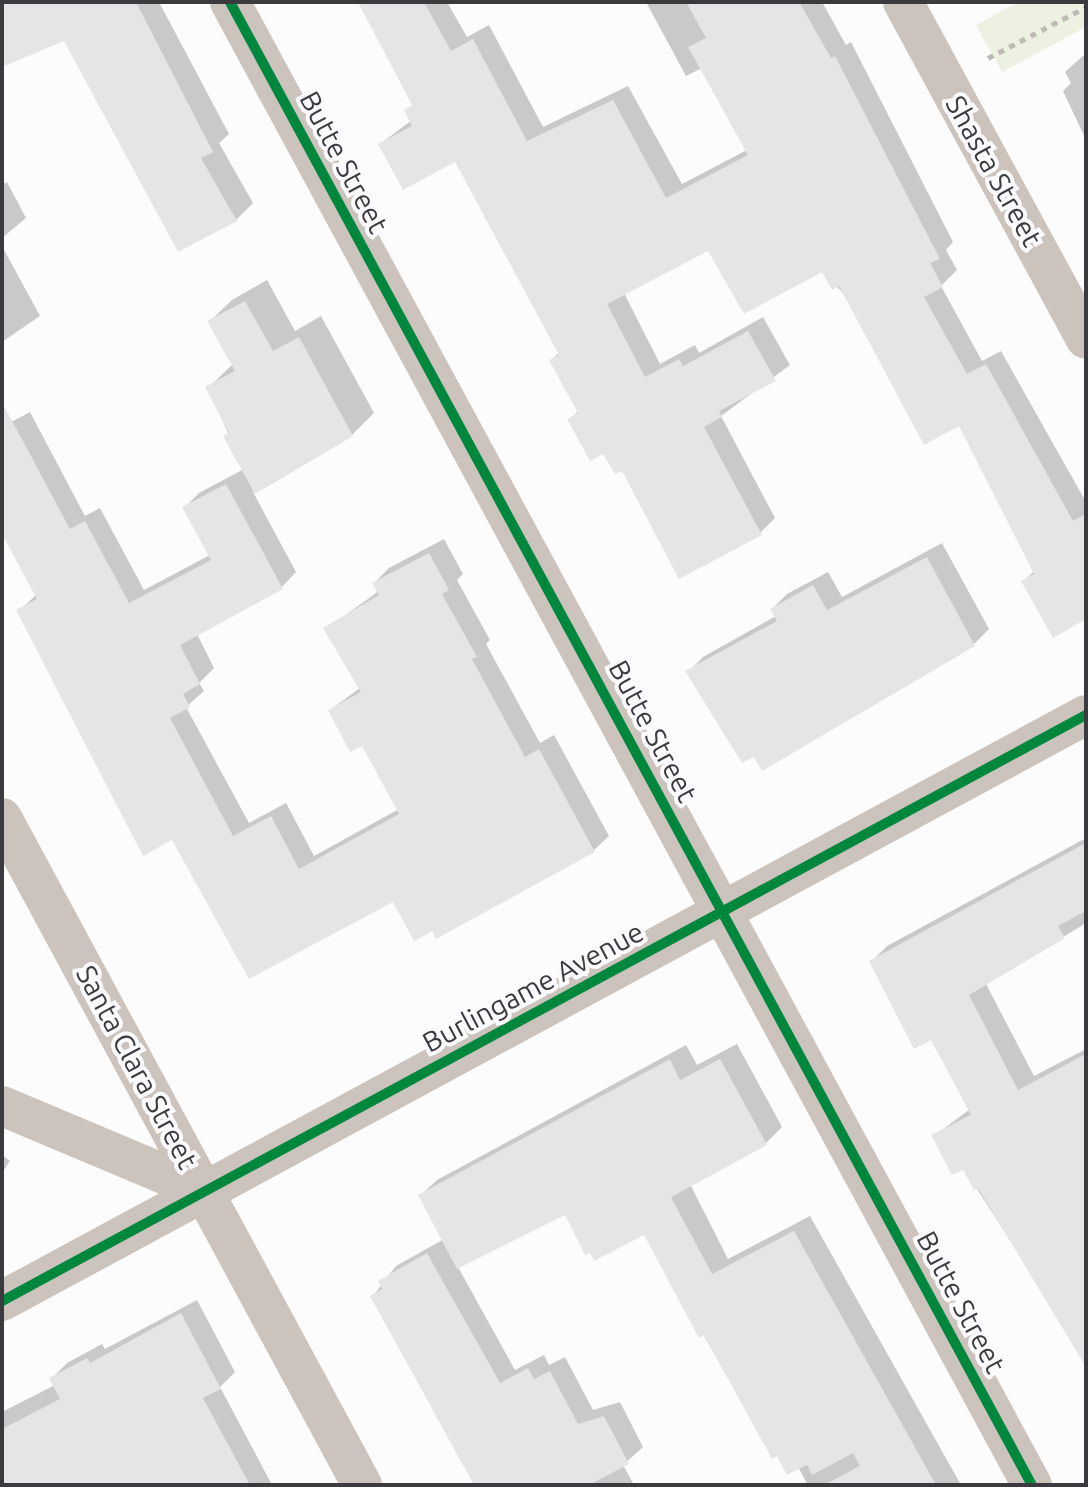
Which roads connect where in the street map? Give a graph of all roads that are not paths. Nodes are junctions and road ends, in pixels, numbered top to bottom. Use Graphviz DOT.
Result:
graph roads {
  1 [pos="230,2"];
  2 [pos="903,2"];
  3 [pos="1086,339"];
  4 [pos="1086,715"];
  5 [pos="2,818"];
  6 [pos="723,911"];
  7 [pos="2,1106"];
  8 [pos="204,1191"];
  9 [pos="2,1301"];
  10 [pos="362,1485"];
  11 [pos="1032,1485"];
  1 -- 6 [label="street, Butte Street"];
  2 -- 3 [label="street, Shasta Street"];
  4 -- 6 [label="street, Burlingame Avenue"];
  5 -- 8 [label="street, Santa Clara Street"];
  6 -- 8 [label="street, Burlingame Avenue"];
  6 -- 11 [label="street, Butte Street"];
  7 -- 8 [label="street"];
  8 -- 9 [label="street, Burlingame Avenue"];
  8 -- 10 [label="street, Santa Clara Street"];
}
